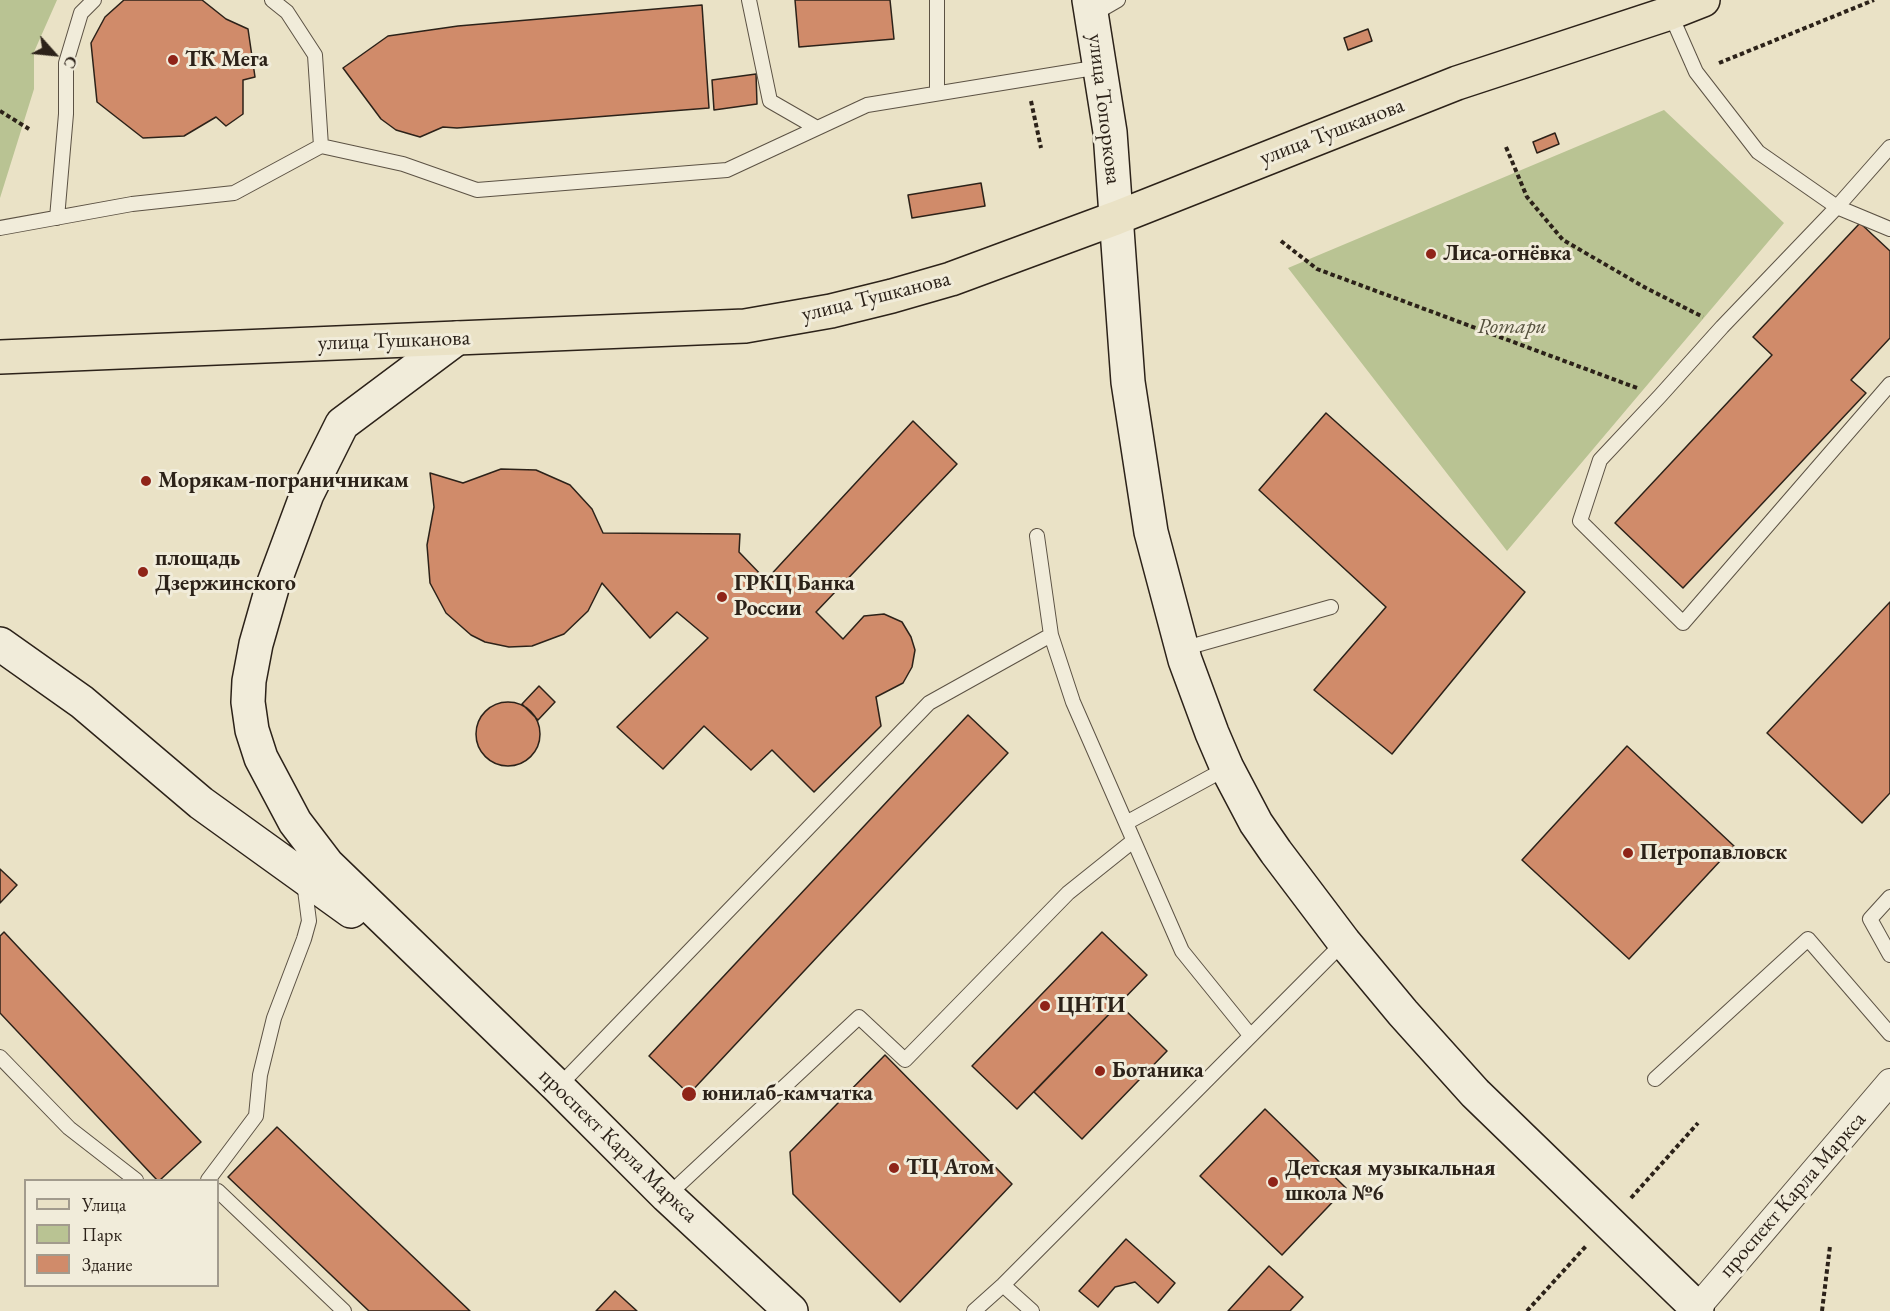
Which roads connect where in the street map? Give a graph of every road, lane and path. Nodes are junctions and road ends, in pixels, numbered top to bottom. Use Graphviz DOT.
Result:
graph roads {
  1 [pos="94,0"];
  2 [pos="272,0"];
  3 [pos="749,0"];
  4 [pos="937,0"];
  5 [pos="1703,0"];
  6 [pos="1874,0"];
  7 [pos="1100,5"];
  8 [pos="1670,13"];
  9 [pos="1100,67"];
  10 [pos="1696,72"];
  11 [pos="1026,78"];
  12 [pos="937,93"];
  13 [pos="0,111"];
  14 [pos="817,128"];
  15 [pos="29,129"];
  16 [pos="321,146"];
  17 [pos="1506,147"];
  18 [pos="1890,147"];
  19 [pos="1041,148"];
  20 [pos="1837,207"];
  21 [pos="57,218"];
  22 [pos="1116,218"];
  23 [pos="0,228"];
  24 [pos="1890,228"];
  25 [pos="1281,240"];
  26 [pos="1707,319"];
  27 [pos="457,338"];
  28 [pos="0,357"];
  29 [pos="1890,384"];
  30 [pos="1660,396"];
  31 [pos="1037,536"];
  32 [pos="1331,607"];
  33 [pos="1051,635"];
  34 [pos="0,644"];
  35 [pos="1182,649"];
  36 [pos="261,758"];
  37 [pos="1227,768"];
  38 [pos="1126,823"];
  39 [pos="287,833"];
  40 [pos="1133,841"];
  41 [pos="298,865"];
  42 [pos="1890,897"];
  43 [pos="1344,942"];
  44 [pos="1890,956"];
  45 [pos="447,980"];
  46 [pos="1890,1034"];
  47 [pos="1250,1035"];
  48 [pos="0,1057"];
  49 [pos="1655,1080"];
  50 [pos="1890,1082"];
  51 [pos="558,1087"];
  52 [pos="135,1179"];
  53 [pos="209,1179"];
  54 [pos="219,1192"];
  55 [pos="667,1196"];
  56 [pos="1830,1246"];
  57 [pos="1003,1285"];
  58 [pos="1697,1308"];
  59 [pos="344,1311"];
  60 [pos="791,1311"];
  61 [pos="974,1311"];
  62 [pos="1032,1311"];
  63 [pos="1821,1311"];
  1 -- 21 [label="lane"];
  2 -- 16 [label="lane"];
  3 -- 14 [label="lane"];
  4 -- 12 [label="lane"];
  5 -- 8 [label="main road, улица Тушканова"];
  6 -- 10 [label="path"];
  7 -- 9 [label="main road, улица Топоркова"];
  8 -- 10 [label="lane"];
  8 -- 22 [label="main road, улица Тушканова"];
  9 -- 11 [label="lane"];
  9 -- 22 [label="main road, улица Топоркова"];
  10 -- 20 [label="lane"];
  11 -- 12 [label="lane"];
  11 -- 19 [label="path"];
  12 -- 14 [label="lane"];
  13 -- 15 [label="path"];
  14 -- 16 [label="lane"];
  16 -- 21 [label="lane"];
  17 -- 26 [label="path"];
  18 -- 20 [label="lane"];
  20 -- 24 [label="lane"];
  20 -- 30 [label="lane"];
  21 -- 23 [label="lane"];
  22 -- 27 [label="main road, улица Тушканова"];
  22 -- 35 [label="main road, улица Топоркова"];
  25 -- 30 [label="path"];
  27 -- 28 [label="main road, улица Тушканова"];
  27 -- 36 [label="main road"];
  29 -- 30 [label="lane"];
  31 -- 33 [label="lane"];
  32 -- 35 [label="lane"];
  33 -- 38 [label="lane"];
  33 -- 51 [label="lane"];
  34 -- 41 [label="main road"];
  35 -- 37 [label="main road, улица Топоркова"];
  36 -- 39 [label="lane"];
  36 -- 45 [label="main road"];
  37 -- 38 [label="lane"];
  37 -- 43 [label="main road, улица Топоркова"];
  38 -- 40 [label="lane"];
  40 -- 47 [label="lane"];
  40 -- 55 [label="lane"];
  41 -- 45 [label="main road"];
  41 -- 53 [label="lane"];
  42 -- 44 [label="lane"];
  43 -- 47 [label="lane"];
  43 -- 58 [label="main road, улица Топоркова"];
  45 -- 51 [label="main road, проспект Карла Маркса"];
  46 -- 49 [label="lane"];
  47 -- 57 [label="lane"];
  48 -- 52 [label="lane"];
  50 -- 58 [label="street, проспект Карла Маркса"];
  51 -- 55 [label="main road, проспект Карла Маркса"];
  54 -- 59 [label="lane"];
  55 -- 60 [label="main road, проспект Карла Маркса"];
  56 -- 63 [label="path"];
  57 -- 61 [label="lane"];
  57 -- 62 [label="lane"];
}
